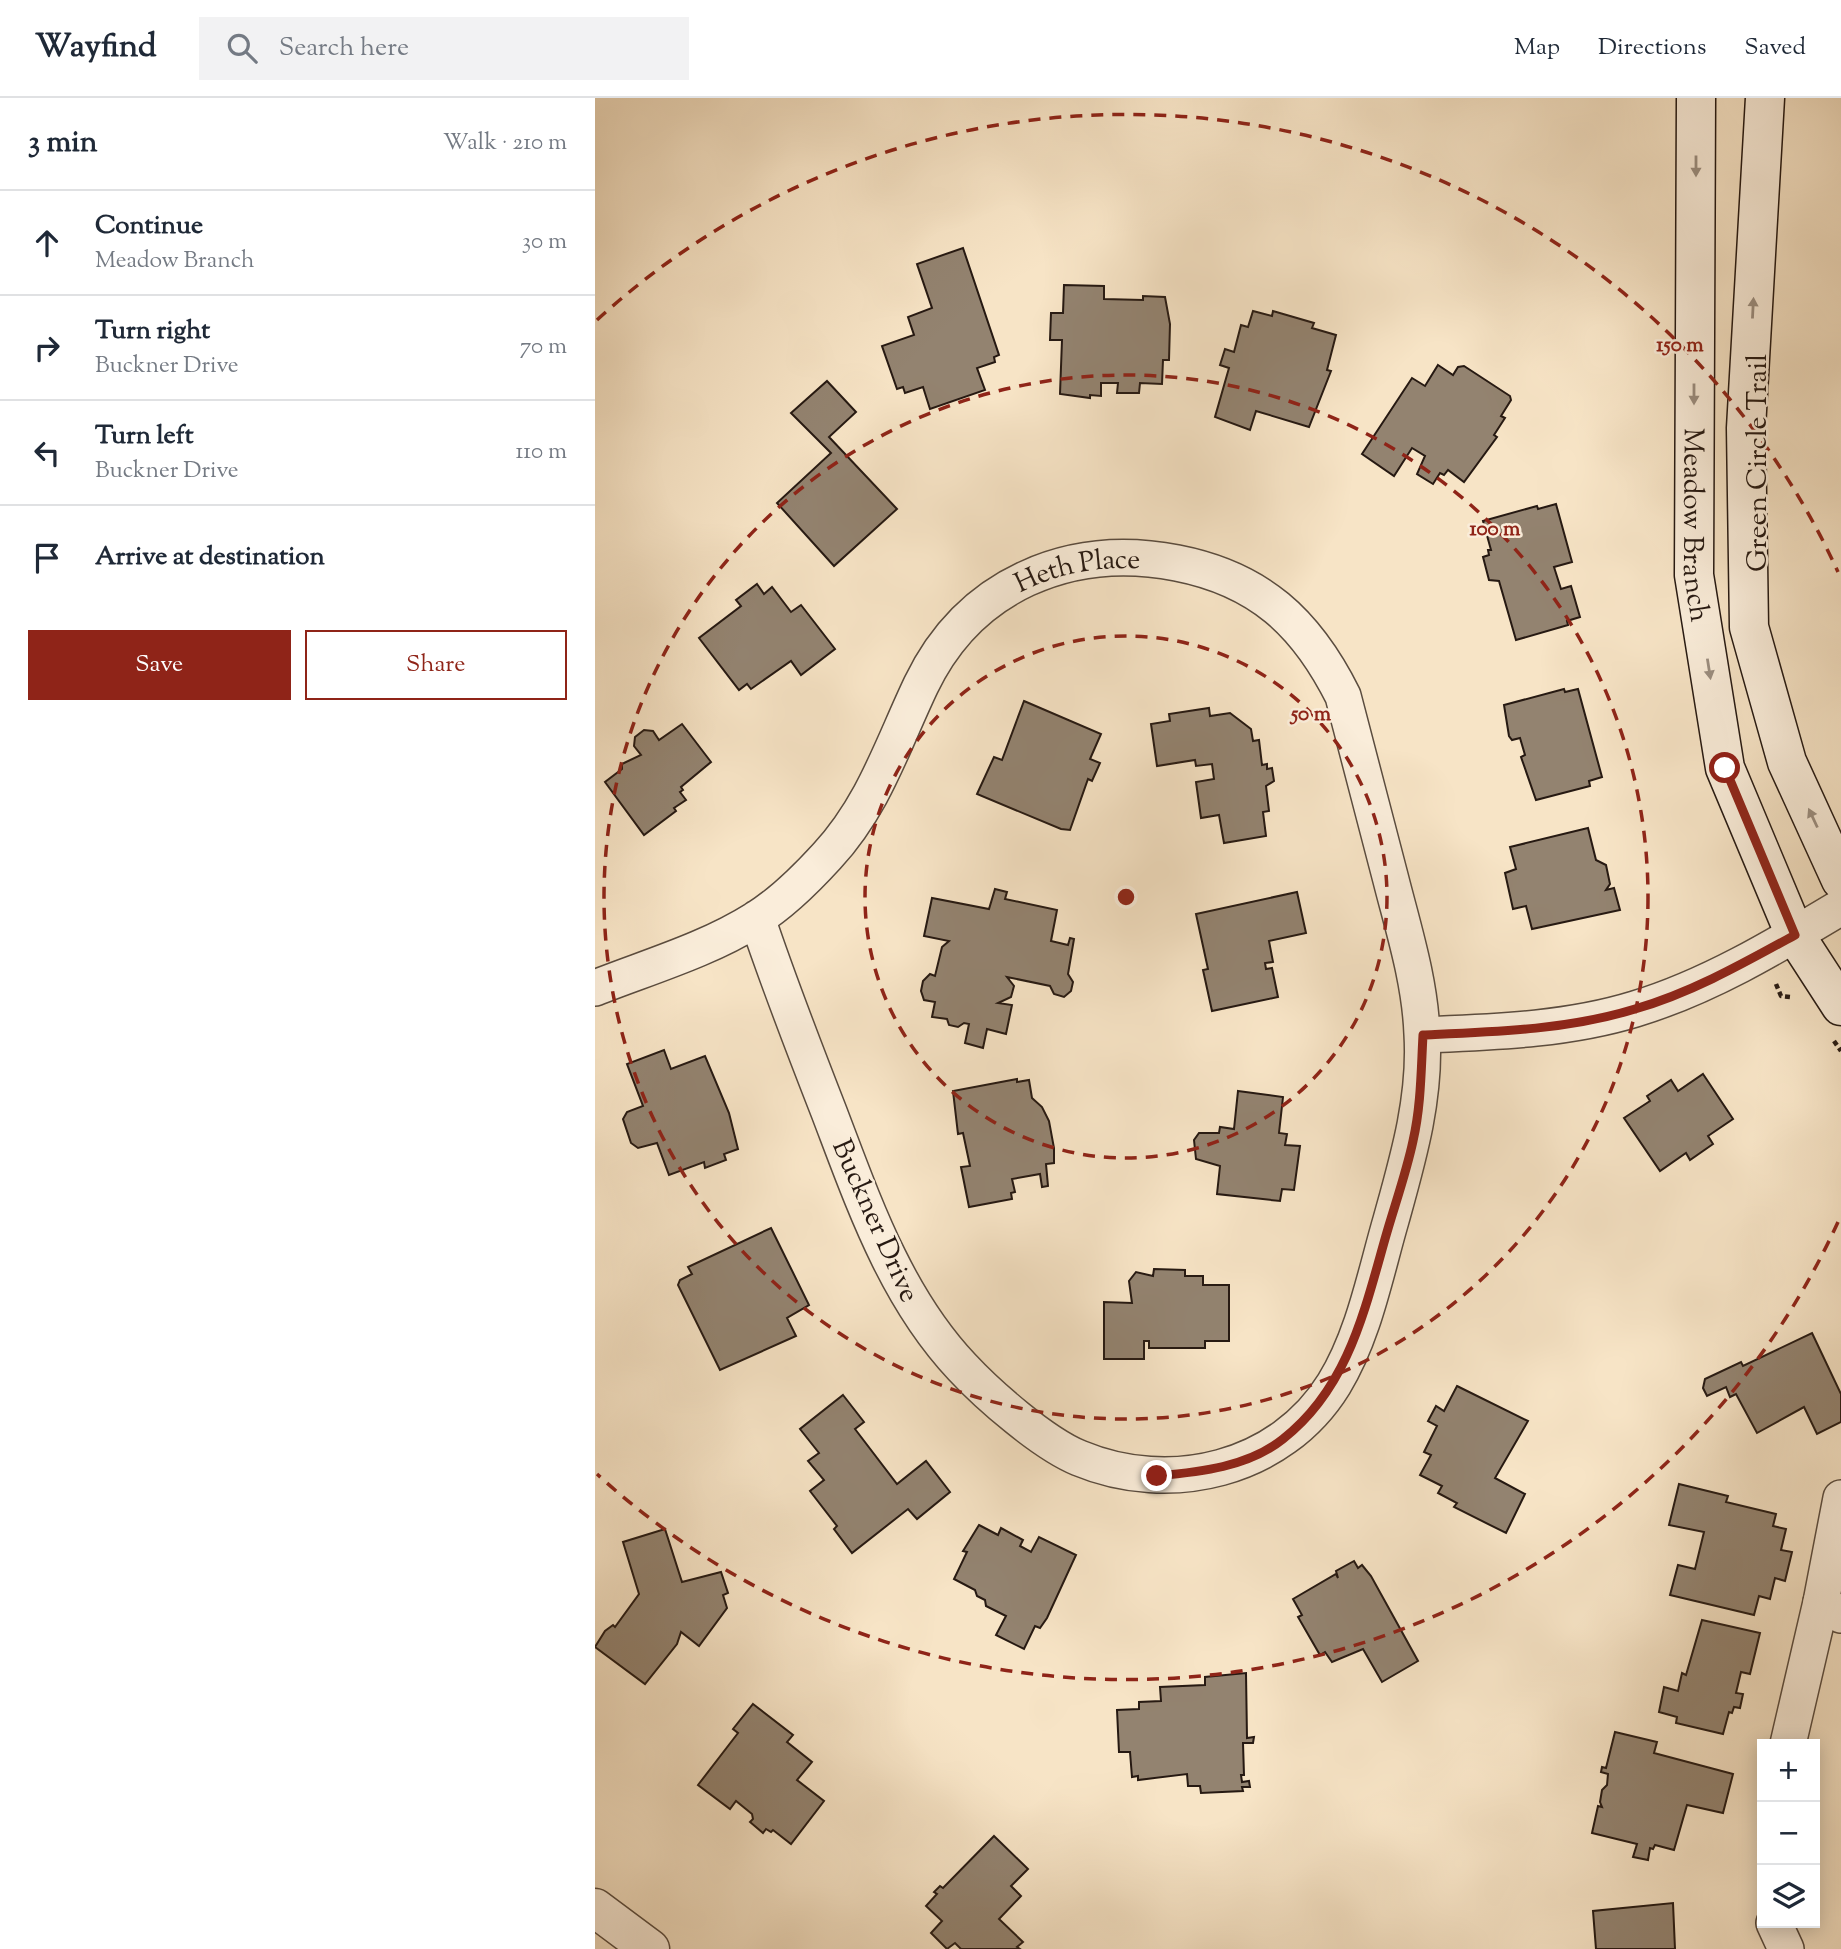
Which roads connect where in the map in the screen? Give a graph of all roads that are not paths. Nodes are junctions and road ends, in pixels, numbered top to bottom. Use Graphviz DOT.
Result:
graph roads {
  1 [pos="1696,98"];
  2 [pos="1765,98"];
  3 [pos="1841,880"];
  4 [pos="1841,907"];
  5 [pos="757,918"];
  6 [pos="1795,935"];
  7 [pos="595,988"];
  8 [pos="1841,1006"];
  9 [pos="1423,1035"];
  10 [pos="1841,1498"];
  11 [pos="1831,1608"];
  12 [pos="1790,1739"];
  13 [pos="595,1909"];
  14 [pos="1776,1928"];
  15 [pos="650,1949"];
  16 [pos="1786,1949"];
  1 -- 6 [label="main road, Meadow Branch, one-way"];
  3 -- 2 [label="main road, Meadow Branch, one-way"];
  4 -- 6 [label="street"];
  5 -- 7 [label="street, Heth Place"];
  5 -- 9 [label="street, Heth Place"];
  5 -- 9 [label="street, Buckner Drive"];
  6 -- 8 [label="main road, Meadow Branch"];
  6 -- 9 [label="street"];
  10 -- 11 [label="street"];
  11 -- 12 [label="street"];
  13 -- 15 [label="main road"];
  14 -- 16 [label="street"];
}
